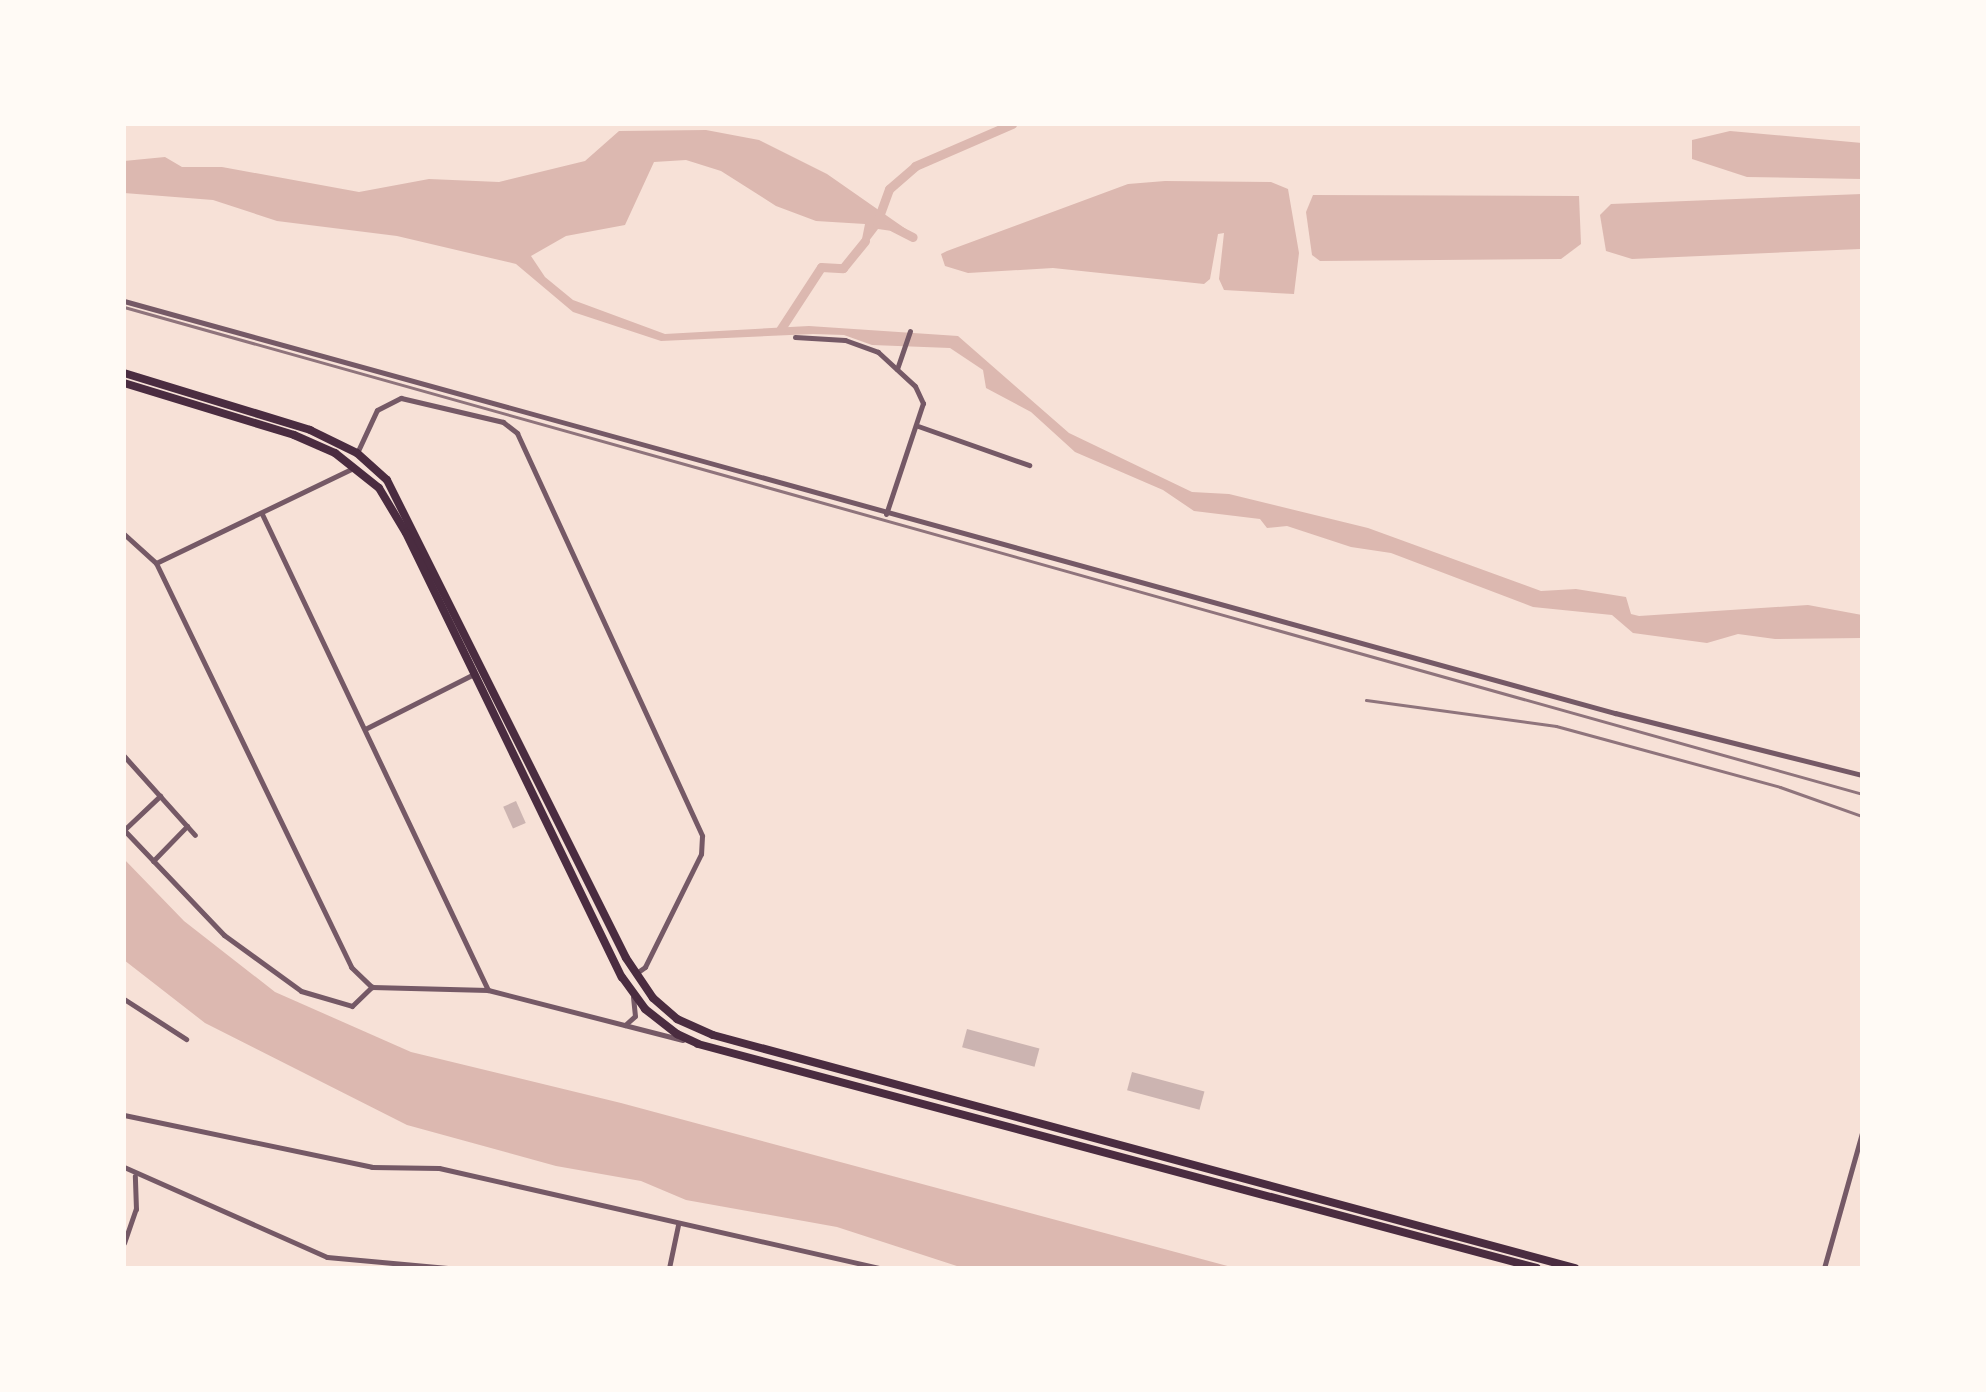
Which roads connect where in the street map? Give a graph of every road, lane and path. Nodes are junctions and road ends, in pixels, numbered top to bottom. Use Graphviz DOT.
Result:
graph roads {
  1 [pos="124,301"];
  2 [pos="910,331"];
  3 [pos="795,337"];
  4 [pos="897,369"];
  5 [pos="124,373"];
  6 [pos="124,383"];
  7 [pos="918,426"];
  8 [pos="357,453"];
  9 [pos="1029,465"];
  10 [pos="355,467"];
  11 [pos="262,514"];
  12 [pos="886,514"];
  13 [pos="124,534"];
  14 [pos="156,563"];
  15 [pos="475,674"];
  16 [pos="364,729"];
  17 [pos="124,756"];
  18 [pos="527,756"];
  19 [pos="517,761"];
  20 [pos="131,764"];
  21 [pos="124,771"];
  22 [pos="1862,775"];
  23 [pos="160,796"];
  24 [pos="187,826"];
  25 [pos="124,830"];
  26 [pos="195,835"];
  27 [pos="153,861"];
  28 [pos="635,974"];
  29 [pos="372,987"];
  30 [pos="488,990"];
  31 [pos="631,992"];
  32 [pos="124,999"];
  33 [pos="624,1025"];
  34 [pos="186,1039"];
  35 [pos="698,1044"];
  36 [pos="124,1115"];
  37 [pos="1013,1116"];
  38 [pos="1009,1128"];
  39 [pos="1862,1133"];
  40 [pos="124,1167"];
  41 [pos="135,1175"];
  42 [pos="678,1225"];
  43 [pos="124,1243"];
  44 [pos="447,1268"];
  45 [pos="669,1268"];
  46 [pos="879,1268"];
  47 [pos="1537,1268"];
  48 [pos="1575,1268"];
  49 [pos="1824,1268"];
  1 -- 12 [label="street"];
  2 -- 4 [label="street"];
  3 -- 4 [label="street"];
  4 -- 7 [label="street"];
  5 -- 8 [label="main road"];
  6 -- 10 [label="main road"];
  7 -- 9 [label="street"];
  7 -- 12 [label="street"];
  8 -- 18 [label="main road"];
  8 -- 28 [label="street"];
  10 -- 11 [label="street"];
  10 -- 15 [label="main road"];
  11 -- 14 [label="street"];
  11 -- 16 [label="street"];
  12 -- 22 [label="street"];
  13 -- 14 [label="street"];
  14 -- 29 [label="street"];
  15 -- 16 [label="street"];
  15 -- 19 [label="main road"];
  16 -- 30 [label="street"];
  17 -- 20 [label="street"];
  18 -- 19 [label="main road"];
  18 -- 28 [label="main road"];
  19 -- 31 [label="main road"];
  20 -- 21 [label="street"];
  20 -- 23 [label="street"];
  23 -- 24 [label="street"];
  23 -- 25 [label="street"];
  24 -- 26 [label="street"];
  24 -- 27 [label="street"];
  25 -- 27 [label="street"];
  27 -- 29 [label="street"];
  28 -- 37 [label="main road"];
  29 -- 30 [label="street"];
  30 -- 33 [label="street"];
  31 -- 33 [label="street"];
  31 -- 35 [label="main road"];
  32 -- 34 [label="street"];
  33 -- 35 [label="street"];
  35 -- 38 [label="main road"];
  36 -- 42 [label="street"];
  37 -- 38 [label="main road"];
  37 -- 48 [label="main road"];
  38 -- 47 [label="main road"];
  39 -- 49 [label="street"];
  40 -- 41 [label="street"];
  41 -- 43 [label="street"];
  41 -- 44 [label="street"];
  42 -- 45 [label="street"];
  42 -- 46 [label="street"];
}
